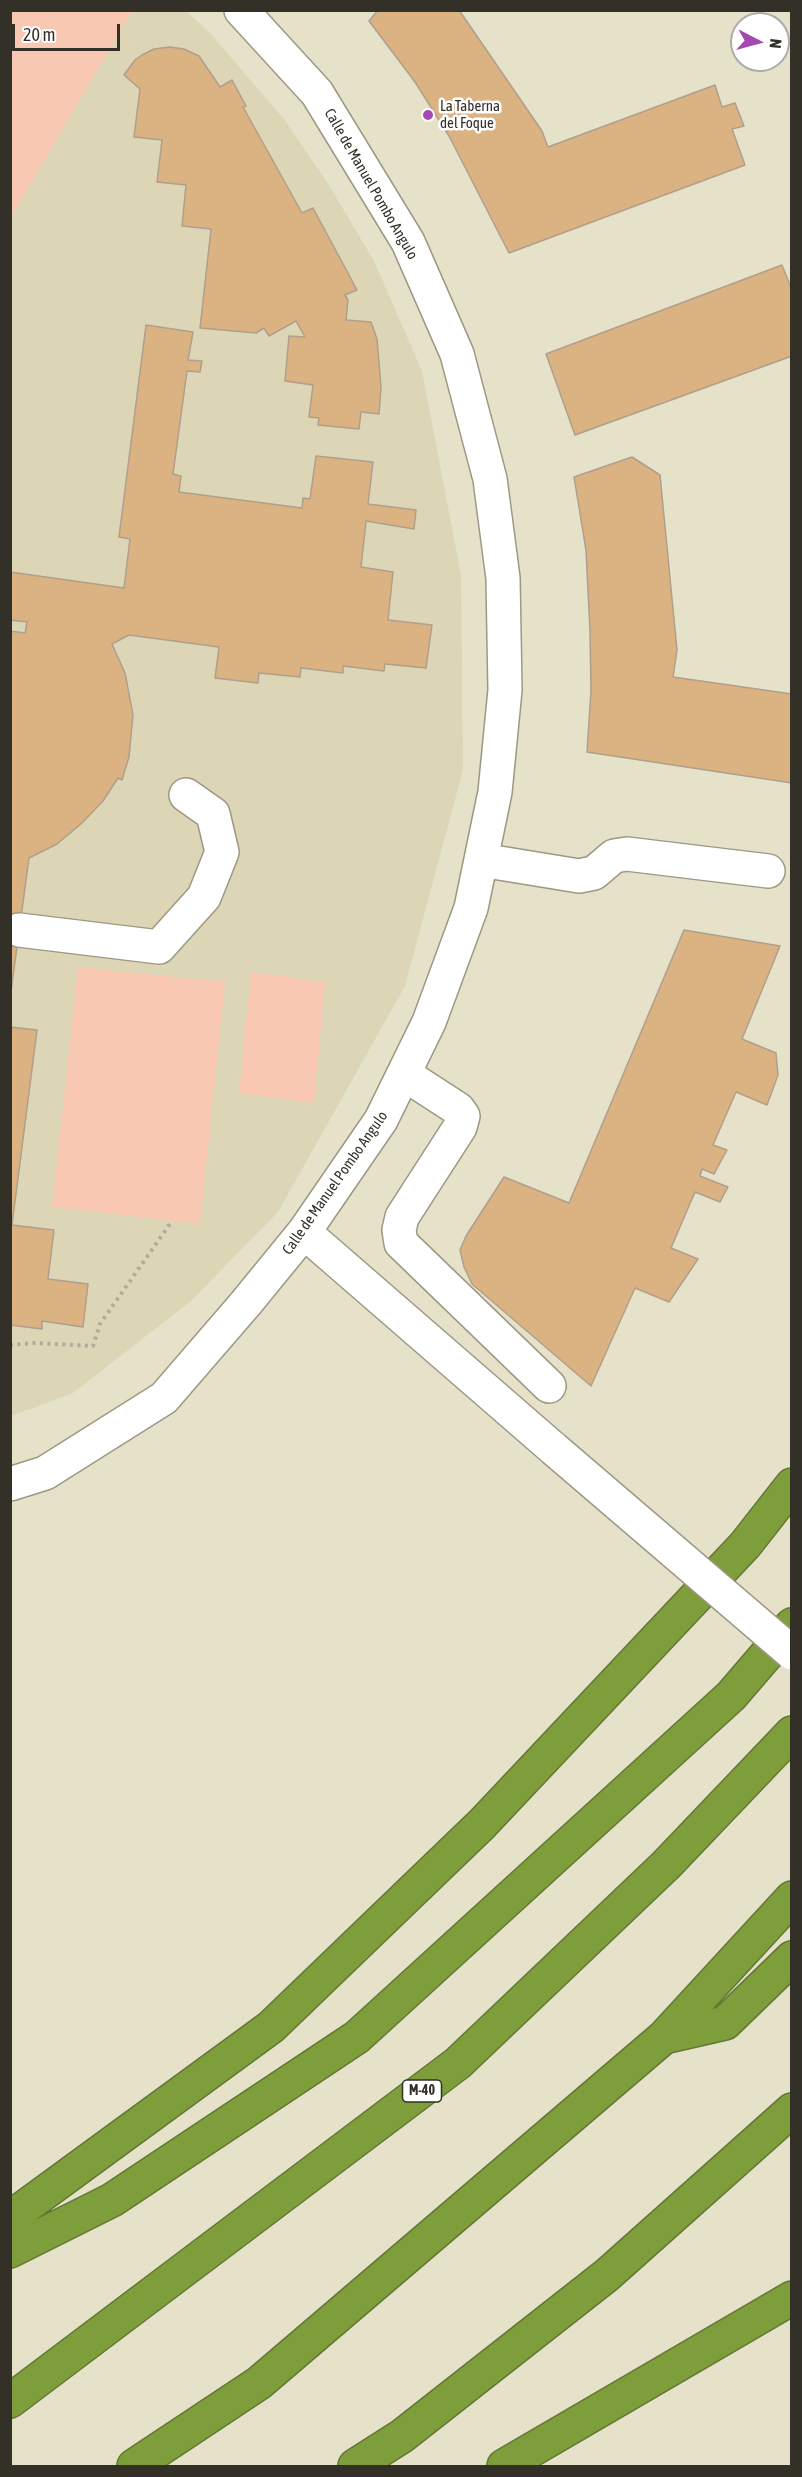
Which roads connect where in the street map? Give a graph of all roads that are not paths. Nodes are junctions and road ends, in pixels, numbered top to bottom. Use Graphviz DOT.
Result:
graph roads {
  1 [pos="241,10"];
  2 [pos="186,795"];
  3 [pos="481,860"];
  4 [pos="768,871"];
  5 [pos="19,930"];
  6 [pos="404,1074"];
  7 [pos="304,1232"];
  8 [pos="549,1386"];
  9 [pos="10,1484"];
  10 [pos="792,1485"];
  11 [pos="792,1624"];
  12 [pos="792,1653"];
  13 [pos="792,1733"];
  14 [pos="792,1898"];
  15 [pos="792,1958"];
  16 [pos="664,2037"];
  17 [pos="792,2110"];
  18 [pos="10,2218"];
  19 [pos="10,2251"];
  20 [pos="792,2298"];
  21 [pos="10,2401"];
  22 [pos="134,2466"];
  23 [pos="355,2466"];
  24 [pos="504,2466"];
  1 -- 3 [label="street, Calle de Manuel Pombo Angulo"];
  2 -- 5 [label="street"];
  3 -- 4 [label="street"];
  3 -- 6 [label="street, Calle de Manuel Pombo Angulo"];
  6 -- 7 [label="street, Calle de Manuel Pombo Angulo"];
  6 -- 8 [label="street"];
  7 -- 9 [label="street, Calle de Manuel Pombo Angulo"];
  7 -- 12 [label="street, bridge"];
  10 -- 18 [label="highway"];
  11 -- 19 [label="highway"];
  13 -- 21 [label="highway, M-40"];
  14 -- 16 [label="highway"];
  15 -- 16 [label="highway"];
  16 -- 22 [label="highway"];
  17 -- 23 [label="highway"];
  20 -- 24 [label="highway"];
}
